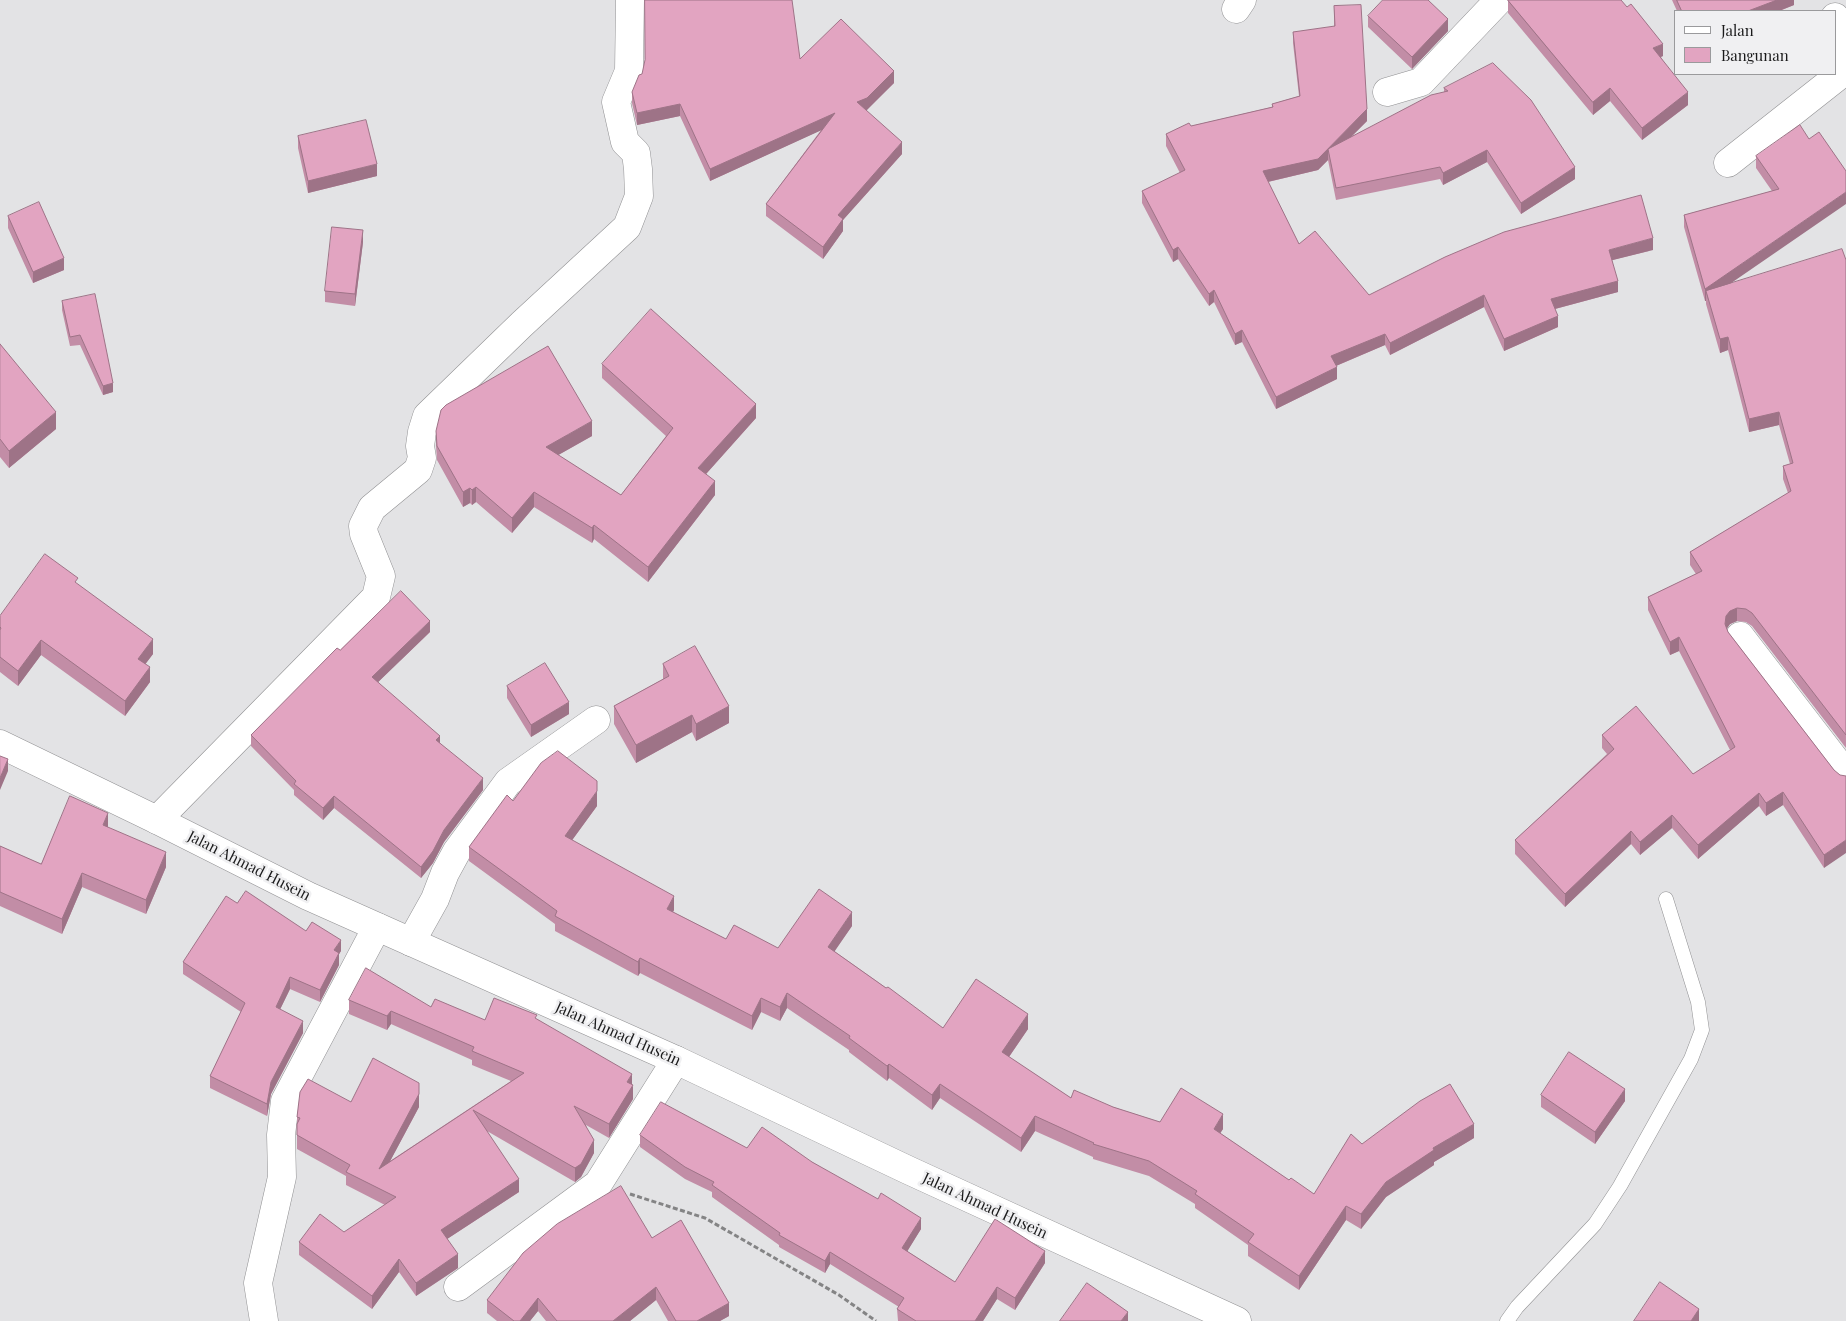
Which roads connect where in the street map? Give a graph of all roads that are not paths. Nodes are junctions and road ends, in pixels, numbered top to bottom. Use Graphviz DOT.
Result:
graph roads {
  1 [pos="630,0"];
  2 [pos="1499,0"];
  3 [pos="1836,21"];
  4 [pos="1846,60"];
  5 [pos="1846,70"];
  6 [pos="1387,92"];
  7 [pos="1728,163"];
  8 [pos="1740,636"];
  9 [pos="596,720"];
  10 [pos="0,744"];
  11 [pos="1846,774"];
  12 [pos="157,820"];
  13 [pos="1666,900"];
  14 [pos="377,927"];
  15 [pos="411,942"];
  16 [pos="676,1060"];
  17 [pos="458,1287"];
  18 [pos="264,1321"];
  19 [pos="1237,1321"];
  20 [pos="1507,1321"];
  1 -- 12 [label="street"];
  2 -- 6 [label="street"];
  3 -- 4 [label="street"];
  5 -- 7 [label="street"];
  8 -- 11 [label="street"];
  9 -- 15 [label="street"];
  10 -- 12 [label="street, Jalan Ahmad Husein"];
  12 -- 14 [label="street, Jalan Ahmad Husein"];
  13 -- 20 [label="lane"];
  14 -- 15 [label="street, Jalan Ahmad Husein"];
  14 -- 18 [label="street"];
  15 -- 16 [label="street, Jalan Ahmad Husein"];
  16 -- 17 [label="street"];
  16 -- 19 [label="street, Jalan Ahmad Husein"];
}
